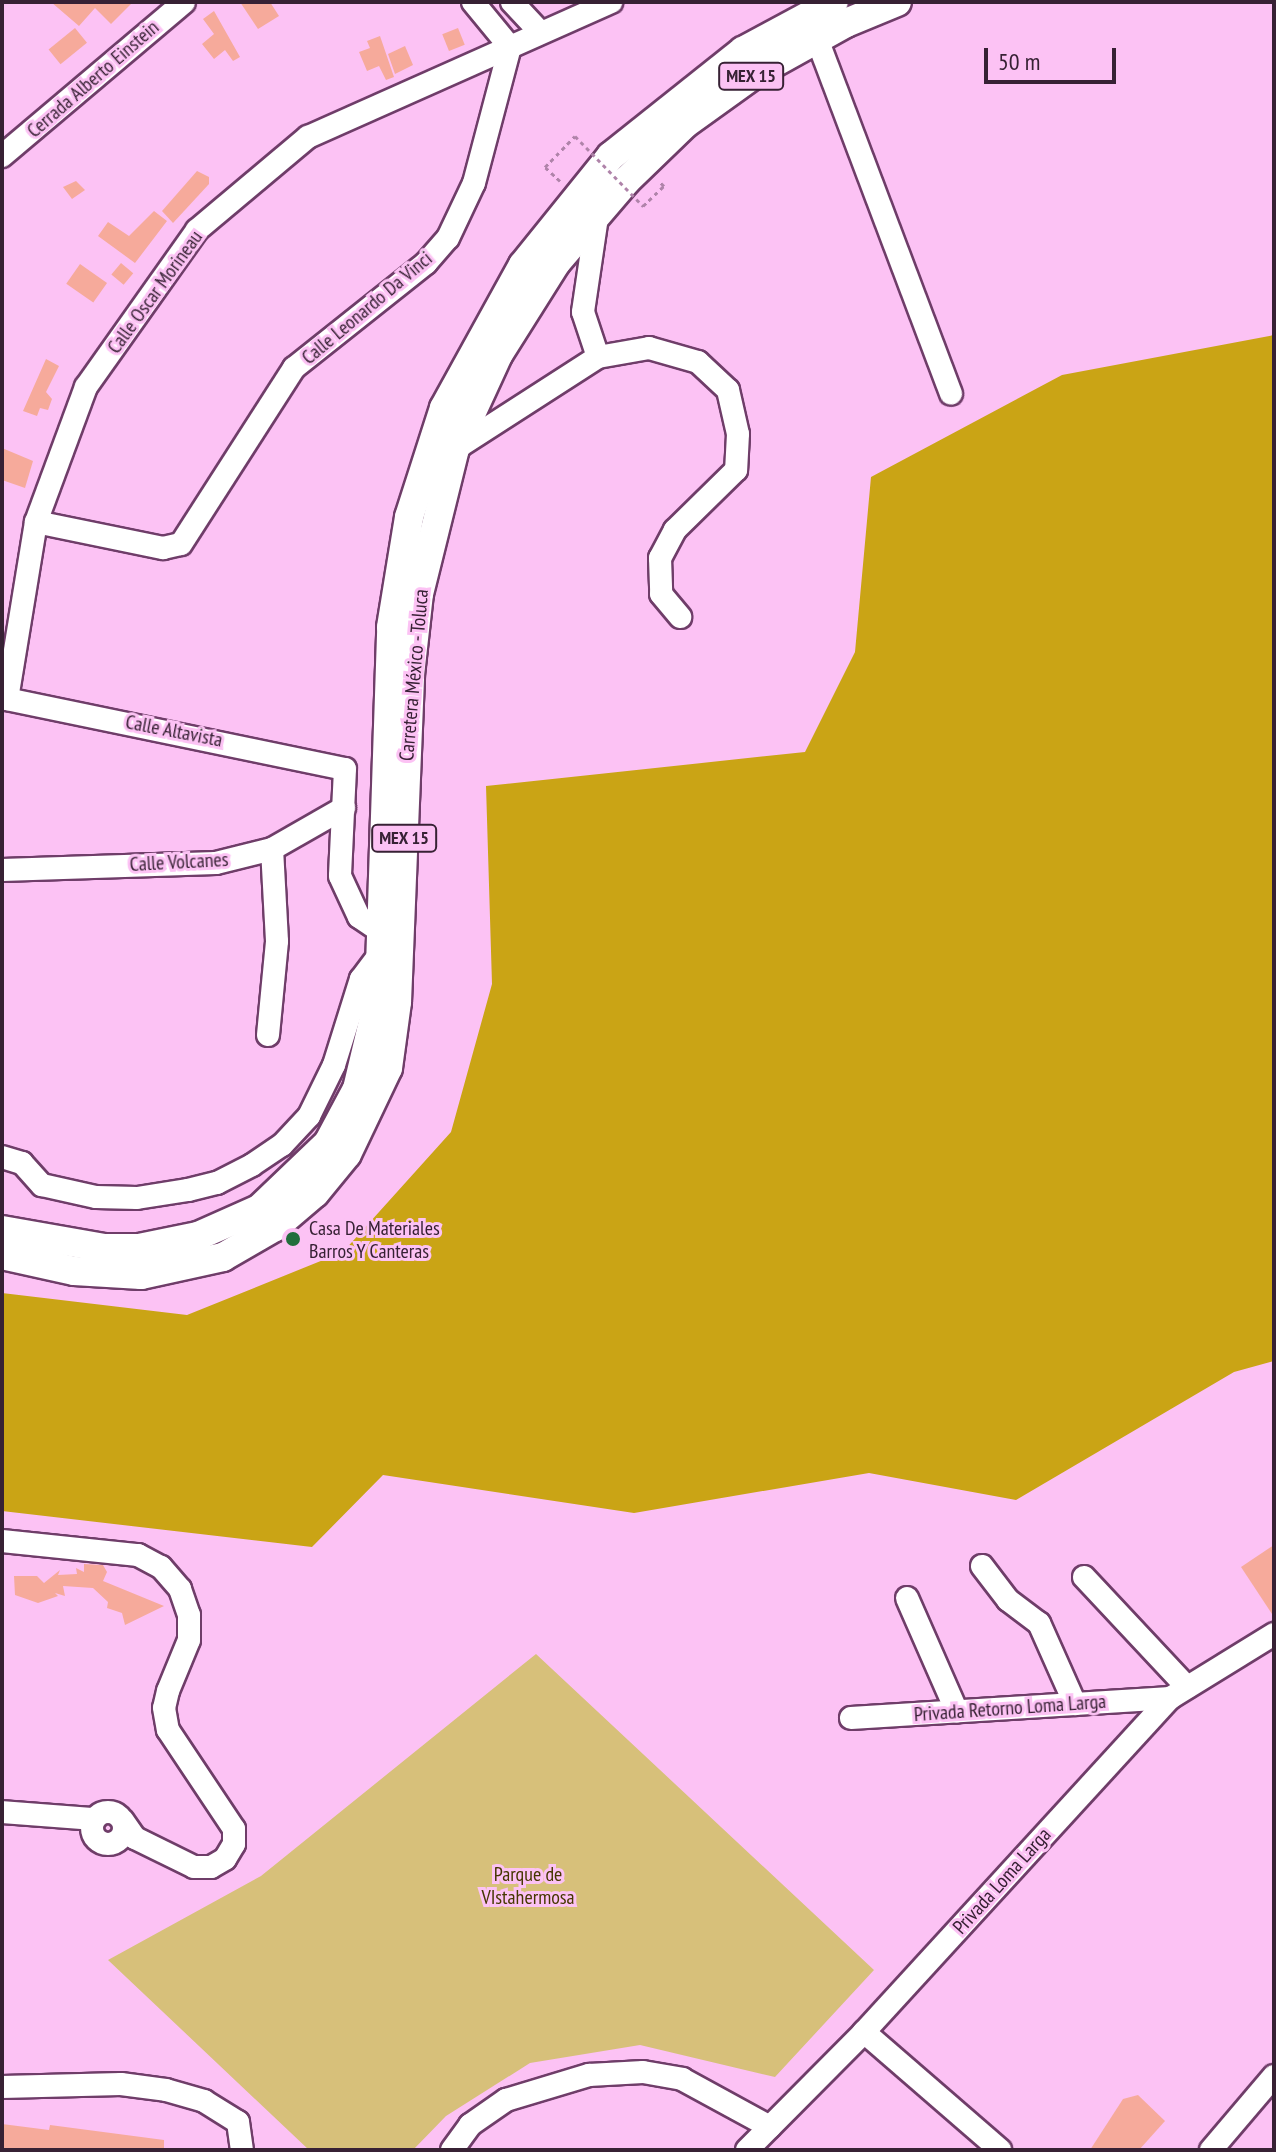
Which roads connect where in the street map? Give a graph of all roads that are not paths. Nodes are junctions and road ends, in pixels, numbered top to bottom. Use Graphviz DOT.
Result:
graph roads {
  1 [pos="184,2"];
  2 [pos="473,2"];
  3 [pos="512,2"];
  4 [pos="611,2"];
  5 [pos="834,2"];
  6 [pos="897,2"];
  7 [pos="541,33"];
  8 [pos="817,39"];
  9 [pos="510,47"];
  10 [pos="2,156"];
  11 [pos="597,217"];
  12 [pos="598,357"];
  13 [pos="951,393"];
  14 [pos="455,449"];
  15 [pos="36,522"];
  16 [pos="680,617"];
  17 [pos="4,698"];
  18 [pos="344,808"];
  19 [pos="272,849"];
  20 [pos="2,870"];
  21 [pos="381,941"];
  22 [pos="268,1035"];
  23 [pos="4,1152"];
  24 [pos="2,1230"];
  25 [pos="2,1255"];
  26 [pos="2,1541"];
  27 [pos="982,1566"];
  28 [pos="1084,1577"];
  29 [pos="907,1598"];
  30 [pos="1274,1634"];
  31 [pos="1178,1692"];
  32 [pos="1075,1704"];
  33 [pos="957,1712"];
  34 [pos="851,1718"];
  35 [pos="2,1812"];
  36 [pos="864,2032"];
  37 [pos="1274,2076"];
  38 [pos="2,2087"];
  39 [pos="770,2127"];
  40 [pos="242,2150"];
  41 [pos="452,2150"];
  42 [pos="747,2150"];
  43 [pos="1000,2150"];
  44 [pos="1211,2150"];
  1 -- 10 [label="street, Cerrada Alberto Einstein"];
  2 -- 9 [label="street"];
  3 -- 7 [label="street"];
  4 -- 7 [label="street, Calle Oscar Morineau"];
  5 -- 21 [label="main road, Carretera México - Toluca / MEX 15"];
  6 -- 8 [label="main road, Carretera México - Toluca / MEX 15"];
  7 -- 9 [label="street, Calle Oscar Morineau"];
  8 -- 11 [label="main road, Carretera México - Toluca / MEX 15"];
  8 -- 13 [label="street"];
  9 -- 15 [label="street, Calle Oscar Morineau"];
  9 -- 15 [label="street, Calle Leonardo Da Vinci"];
  11 -- 12 [label="street"];
  11 -- 14 [label="main road, Carretera México - Toluca / MEX 15"];
  12 -- 14 [label="street"];
  12 -- 16 [label="street"];
  14 -- 25 [label="main road, Carretera México - Toluca / MEX 15"];
  15 -- 17 [label="street, Calle Oscar Morineau"];
  17 -- 18 [label="street, Calle Altavista"];
  18 -- 19 [label="street, Calle Volcanes"];
  18 -- 21 [label="street"];
  19 -- 20 [label="street, Calle Volcanes"];
  19 -- 22 [label="street"];
  21 -- 23 [label="street"];
  21 -- 24 [label="main road, Carretera México - Toluca / MEX 15"];
  26 -- 35 [label="street"];
  27 -- 32 [label="street"];
  28 -- 31 [label="street"];
  29 -- 33 [label="street"];
  30 -- 31 [label="street, Privada Loma Larga"];
  31 -- 32 [label="street, Privada Retorno Loma Larga"];
  31 -- 36 [label="street, Privada Loma Larga"];
  32 -- 33 [label="street, Privada Retorno Loma Larga"];
  33 -- 34 [label="street, Privada Retorno Loma Larga"];
  36 -- 39 [label="street, Privada Loma Larga"];
  36 -- 43 [label="street"];
  37 -- 44 [label="street"];
  38 -- 40 [label="street"];
  39 -- 41 [label="street"];
  39 -- 42 [label="street, Privada Loma Larga"];
}
